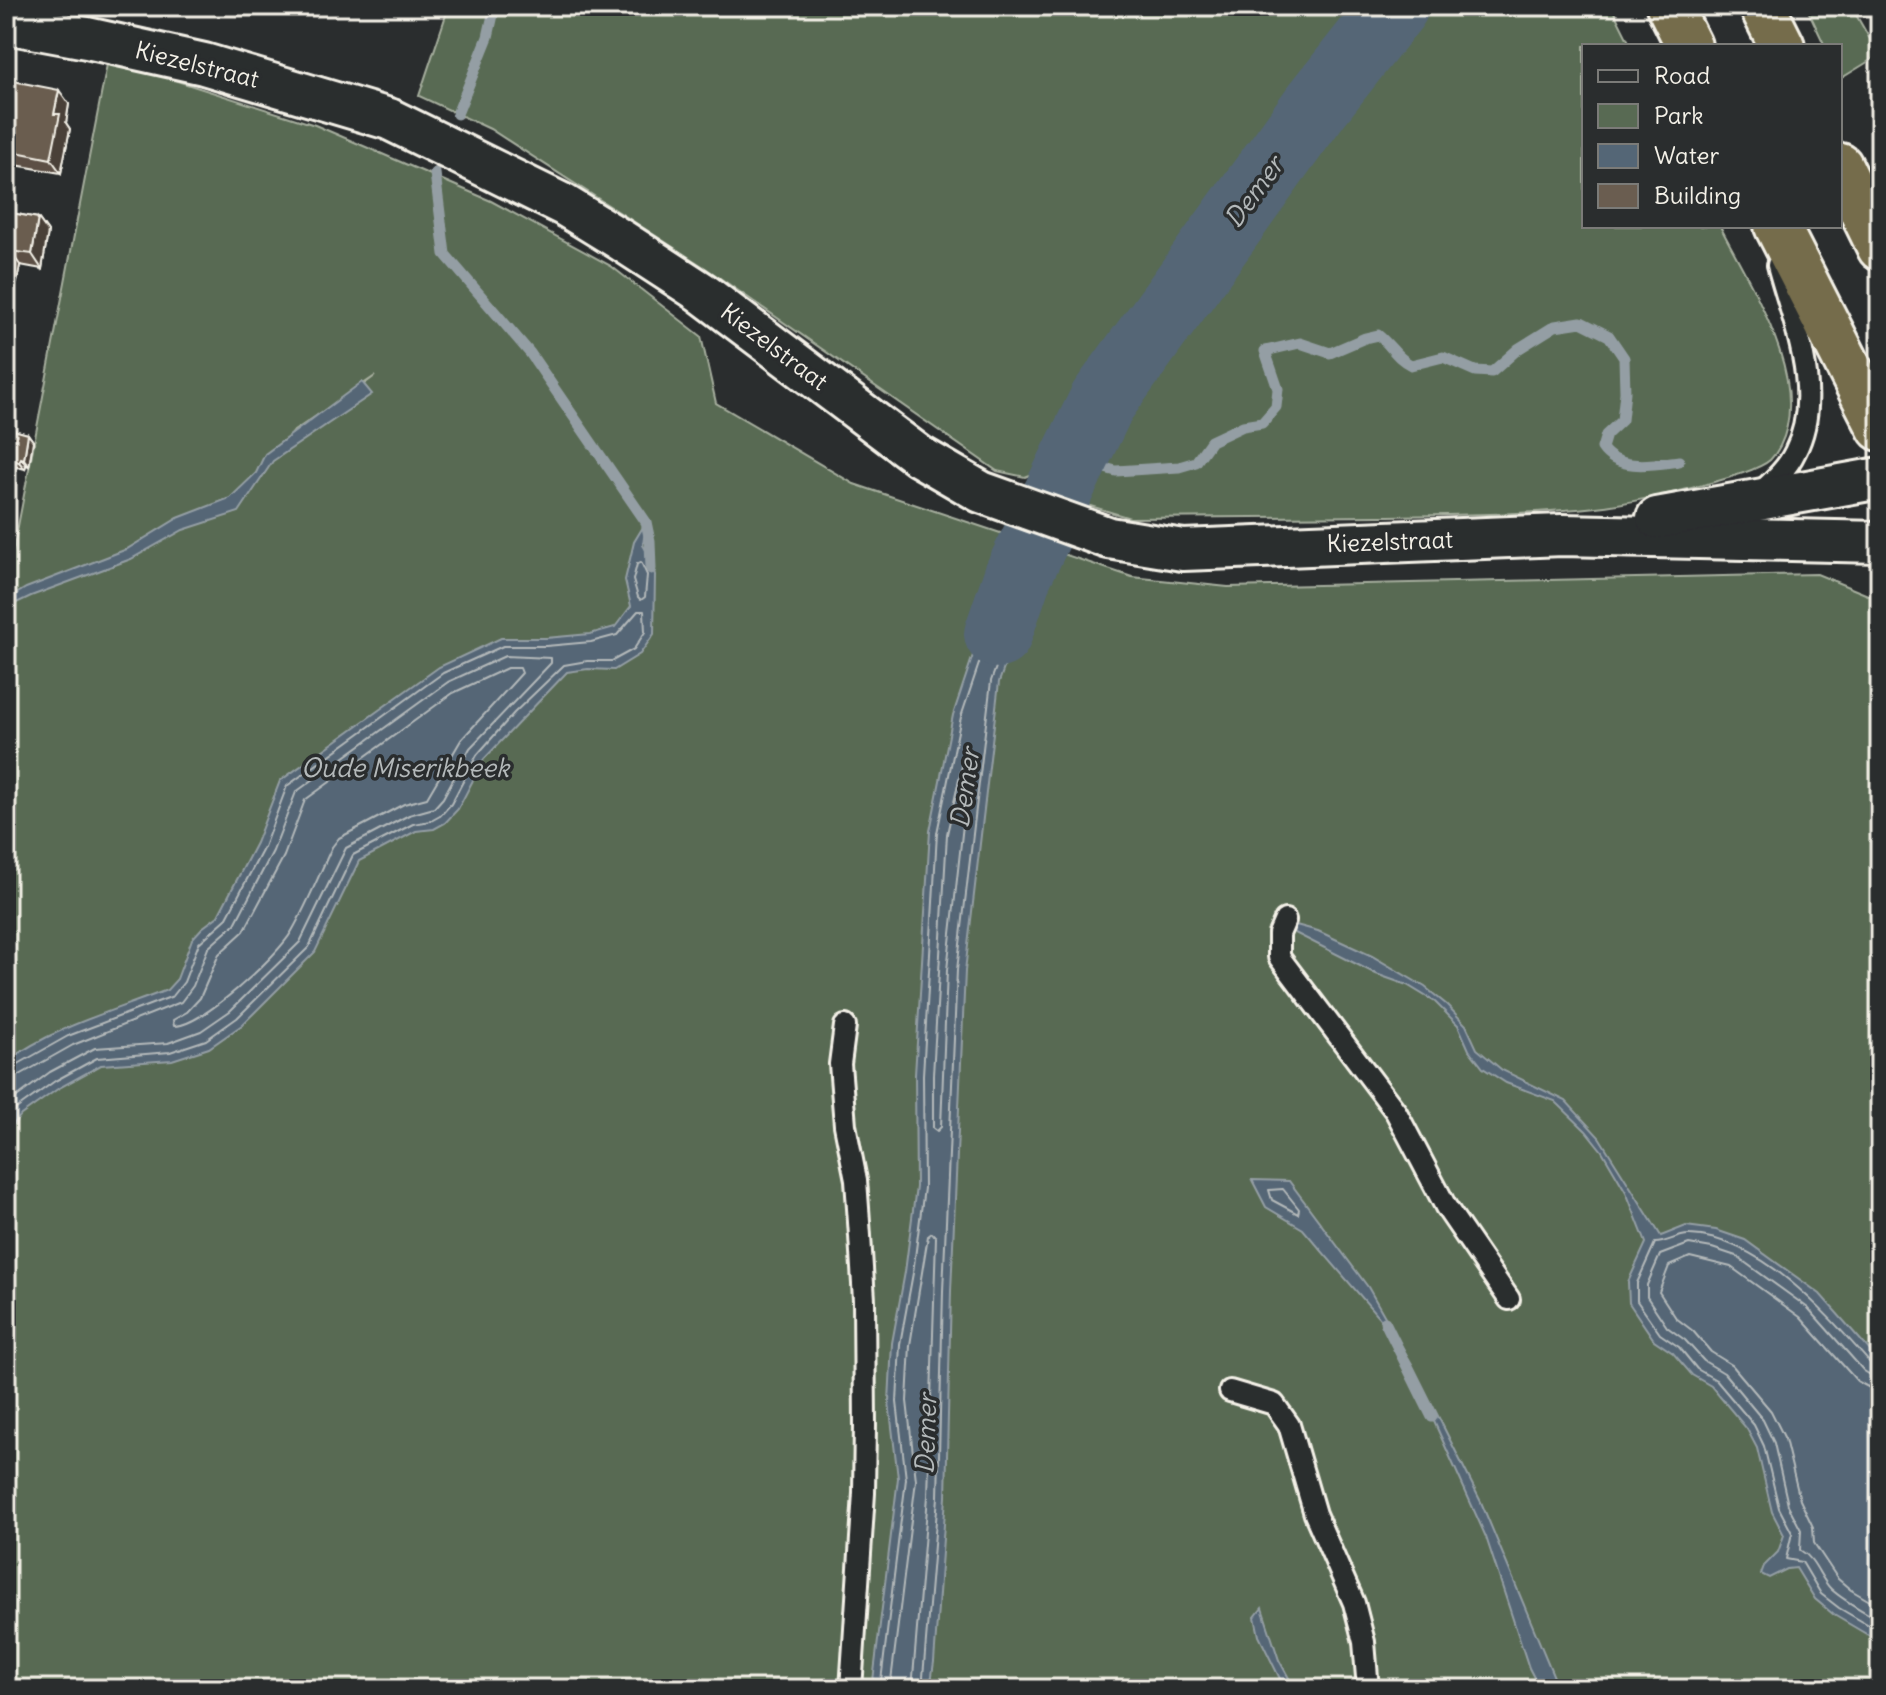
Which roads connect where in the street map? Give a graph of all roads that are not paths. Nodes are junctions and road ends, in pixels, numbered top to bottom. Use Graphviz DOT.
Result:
graph roads {
  1 [pos="1669,6"];
  2 [pos="1762,6"];
  3 [pos="6,23"];
  4 [pos="1688,44"];
  5 [pos="1781,44"];
  6 [pos="1842,170"];
  7 [pos="1769,228"];
  8 [pos="1778,228"];
  9 [pos="1880,248"];
  10 [pos="1880,428"];
  11 [pos="1880,478"];
  12 [pos="1751,502"];
  13 [pos="1562,535"];
  14 [pos="1880,542"];
  15 [pos="1285,920"];
  16 [pos="845,1026"];
  17 [pos="1509,1299"];
  18 [pos="1230,1391"];
  19 [pos="851,1689"];
  20 [pos="1368,1689"];
  1 -- 4 [label="highway"];
  2 -- 5 [label="highway"];
  3 -- 13 [label="street, Kiezelstraat"];
  6 -- 9 [label="highway"];
  7 -- 12 [label="lane"];
  8 -- 10 [label="highway"];
  11 -- 12 [label="street, Kiezelstraat"];
  12 -- 13 [label="street, Kiezelstraat"];
  13 -- 14 [label="street, Kiezelstraat"];
  15 -- 17 [label="lane"];
  16 -- 19 [label="lane"];
  18 -- 20 [label="lane"];
}
